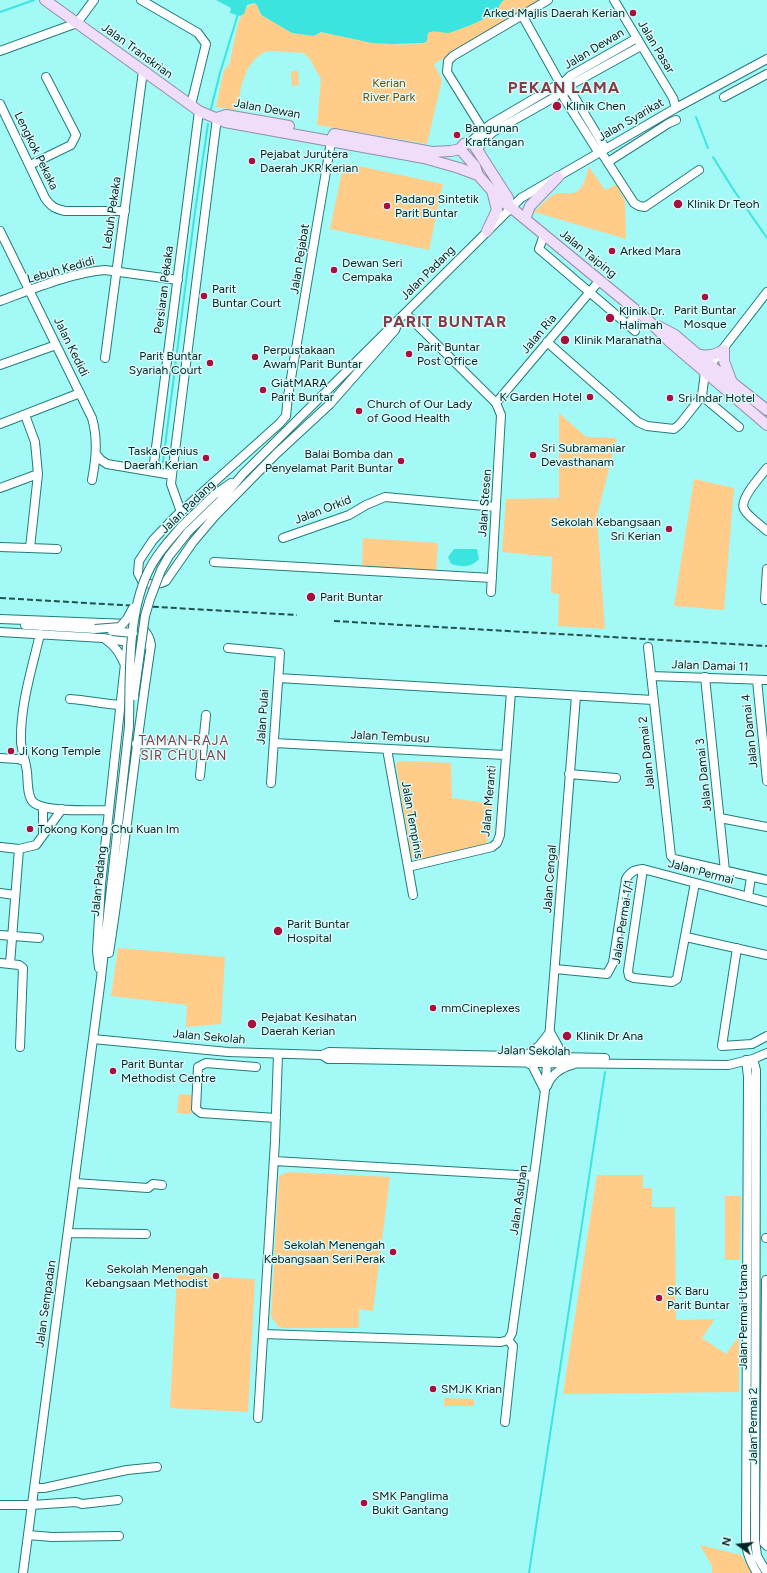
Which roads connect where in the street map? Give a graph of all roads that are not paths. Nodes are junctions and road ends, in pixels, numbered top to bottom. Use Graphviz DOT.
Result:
graph roads {
  1 [pos="94,0"];
  2 [pos="141,0"];
  3 [pos="548,0"];
  4 [pos="614,0"];
  5 [pos="48,2"];
  6 [pos="522,15"];
  7 [pos="77,23"];
  8 [pos="637,38"];
  9 [pos="641,46"];
  10 [pos="0,51"];
  11 [pos="767,60"];
  12 [pos="144,71"];
  13 [pos="767,74"];
  14 [pos="46,77"];
  15 [pos="563,87"];
  16 [pos="724,97"];
  17 [pos="0,104"];
  18 [pos="195,108"];
  19 [pos="676,108"];
  20 [pos="216,118"];
  21 [pos="676,120"];
  22 [pos="483,130"];
  23 [pos="332,137"];
  24 [pos="469,143"];
  25 [pos="378,145"];
  26 [pos="460,149"];
  27 [pos="478,149"];
  28 [pos="601,152"];
  29 [pos="608,162"];
  30 [pos="30,165"];
  31 [pos="699,170"];
  32 [pos="478,175"];
  33 [pos="558,177"];
  34 [pos="492,191"];
  35 [pos="509,206"];
  36 [pos="125,211"];
  37 [pos="525,219"];
  38 [pos="0,231"];
  39 [pos="487,231"];
  40 [pos="544,235"];
  41 [pos="116,271"];
  42 [pos="178,280"];
  43 [pos="600,280"];
  44 [pos="29,290"];
  45 [pos="590,292"];
  46 [pos="767,292"];
  47 [pos="0,301"];
  48 [pos="639,312"];
  49 [pos="402,315"];
  50 [pos="649,321"];
  51 [pos="627,325"];
  52 [pos="635,332"];
  53 [pos="547,342"];
  54 [pos="56,345"];
  55 [pos="724,350"];
  56 [pos="697,354"];
  57 [pos="105,358"];
  58 [pos="0,365"];
  59 [pos="708,369"];
  60 [pos="732,381"];
  61 [pos="80,393"];
  62 [pos="702,396"];
  63 [pos="496,403"];
  64 [pos="767,410"];
  65 [pos="25,415"];
  66 [pos="0,424"];
  67 [pos="767,425"];
  68 [pos="739,427"];
  69 [pos="96,454"];
  70 [pos="767,468"];
  71 [pos="153,472"];
  72 [pos="38,474"];
  73 [pos="243,474"];
  74 [pos="172,475"];
  75 [pos="92,480"];
  76 [pos="0,488"];
  77 [pos="496,507"];
  78 [pos="181,512"];
  79 [pos="767,531"];
  80 [pos="282,538"];
  81 [pos="0,547"];
  82 [pos="30,548"];
  83 [pos="57,550"];
  84 [pos="214,562"];
  85 [pos="232,563"];
  86 [pos="223,566"];
  87 [pos="767,569"];
  88 [pos="492,578"];
  89 [pos="491,592"];
  90 [pos="137,600"];
  91 [pos="765,600"];
  92 [pos="0,619"];
  93 [pos="104,622"];
  94 [pos="0,624"];
  95 [pos="129,624"];
  96 [pos="95,629"];
  97 [pos="0,632"];
  98 [pos="133,632"];
  99 [pos="40,634"];
  100 [pos="142,634"];
  101 [pos="103,638"];
  102 [pos="127,641"];
  103 [pos="151,645"];
  104 [pos="648,647"];
  105 [pos="228,648"];
  106 [pos="124,663"];
  107 [pos="651,676"];
  108 [pos="705,677"];
  109 [pos="278,678"];
  110 [pos="757,680"];
  111 [pos="767,680"];
  112 [pos="511,692"];
  113 [pos="576,696"];
  114 [pos="70,699"];
  115 [pos="653,700"];
  116 [pos="120,705"];
  117 [pos="206,715"];
  118 [pos="128,726"];
  119 [pos="274,743"];
  120 [pos="136,744"];
  121 [pos="203,746"];
  122 [pos="387,749"];
  123 [pos="505,755"];
  124 [pos="0,758"];
  125 [pos="24,761"];
  126 [pos="569,774"];
  127 [pos="200,776"];
  128 [pos="616,778"];
  129 [pos="767,781"];
  130 [pos="271,783"];
  131 [pos="43,807"];
  132 [pos="62,810"];
  133 [pos="108,810"];
  134 [pos="720,818"];
  135 [pos="767,827"];
  136 [pos="43,835"];
  137 [pos="1,847"];
  138 [pos="19,849"];
  139 [pos="408,867"];
  140 [pos="643,869"];
  141 [pos="725,871"];
  142 [pos="751,877"];
  143 [pos="767,880"];
  144 [pos="695,883"];
  145 [pos="0,893"];
  146 [pos="15,895"];
  147 [pos="413,896"];
  148 [pos="748,897"];
  149 [pos="767,902"];
  150 [pos="0,935"];
  151 [pos="12,936"];
  152 [pos="686,937"];
  153 [pos="39,938"];
  154 [pos="737,948"];
  155 [pos="767,955"];
  156 [pos="0,963"];
  157 [pos="10,964"];
  158 [pos="555,969"];
  159 [pos="101,978"];
  160 [pos="550,1032"];
  161 [pos="767,1036"];
  162 [pos="93,1039"];
  163 [pos="20,1047"];
  164 [pos="767,1053"];
  165 [pos="278,1054"];
  166 [pos="566,1057"];
  167 [pos="750,1059"];
  168 [pos="525,1060"];
  169 [pos="548,1060"];
  170 [pos="580,1063"];
  171 [pos="728,1065"];
  172 [pos="256,1067"];
  173 [pos="748,1077"];
  174 [pos="545,1090"];
  175 [pos="276,1118"];
  176 [pos="274,1161"];
  177 [pos="534,1176"];
  178 [pos="75,1183"];
  179 [pos="162,1185"];
  180 [pos="68,1232"];
  181 [pos="146,1234"];
  182 [pos="751,1280"];
  183 [pos="766,1280"];
  184 [pos="766,1333"];
  185 [pos="263,1334"];
  186 [pos="508,1340"];
  187 [pos="258,1418"];
  188 [pos="505,1422"];
  189 [pos="751,1438"];
  190 [pos="765,1438"];
  191 [pos="157,1467"];
  192 [pos="34,1488"];
  193 [pos="118,1500"];
  194 [pos="0,1505"];
  195 [pos="32,1505"];
  196 [pos="28,1535"];
  197 [pos="119,1536"];
  198 [pos="767,1546"];
  199 [pos="23,1573"];
  200 [pos="757,1573"];
  201 [pos="767,1573"];
  1 -- 7 [label="street"];
  2 -- 18 [label="street, Persiaran Pekaka"];
  3 -- 6 [label="street"];
  4 -- 8 [label="street, Jalan Pasar"];
  5 -- 7 [label="main road, Jalan Transkrian"];
  6 -- 15 [label="street"];
  6 -- 22 [label="street"];
  7 -- 10 [label="street"];
  7 -- 12 [label="main road, Jalan Transkrian"];
  8 -- 9 [label="street, Jalan Pasar"];
  8 -- 15 [label="street, Jalan Dewan"];
  9 -- 15 [label="street"];
  9 -- 19 [label="street, Jalan Pasar"];
  11 -- 19 [label="street, Jalan Syarikat"];
  12 -- 18 [label="main road, Jalan Transkrian"];
  12 -- 36 [label="street, Lebuh Pekaka"];
  13 -- 16 [label="street"];
  14 -- 30 [label="street"];
  15 -- 22 [label="street, Jalan Dewan"];
  15 -- 27 [label="street"];
  15 -- 28 [label="street"];
  17 -- 30 [label="street, Lengkok Pekaka"];
  18 -- 20 [label="main road, Jalan Transkrian"];
  18 -- 42 [label="street, Persiaran Pekaka"];
  19 -- 28 [label="street, Jalan Syarikat"];
  20 -- 23 [label="main road, Jalan Dewan"];
  20 -- 74 [label="street"];
  21 -- 29 [label="street"];
  22 -- 24 [label="street, Jalan Dewan"];
  23 -- 25 [label="main road, Jalan Dewan"];
  23 -- 78 [label="street, Jalan Pejabat"];
  24 -- 26 [label="main road, Jalan Dewan"];
  24 -- 27 [label="main road"];
  25 -- 26 [label="main road, Jalan Dewan"];
  25 -- 32 [label="main road, Jalan Dewan"];
  26 -- 32 [label="main road, Jalan Taiping"];
  27 -- 35 [label="main road"];
  28 -- 29 [label="street"];
  28 -- 33 [label="street, Jalan Syarikat"];
  29 -- 31 [label="street"];
  30 -- 36 [label="street, Lengkok Pekaka"];
  32 -- 34 [label="main road, Jalan Taiping"];
  33 -- 35 [label="street, Jalan Syarikat"];
  33 -- 37 [label="main road"];
  34 -- 35 [label="main road, Jalan Taiping"];
  34 -- 39 [label="main road"];
  35 -- 37 [label="main road, Jalan Taiping"];
  35 -- 39 [label="street, Jalan Padang"];
  36 -- 41 [label="street, Lebuh Pekaka"];
  37 -- 40 [label="main road, Jalan Taiping"];
  38 -- 44 [label="street, Jalan Kedidi"];
  39 -- 49 [label="street, Jalan Padang"];
  40 -- 43 [label="main road, Jalan Taiping"];
  40 -- 45 [label="street"];
  41 -- 42 [label="street, Lebuh Kedidi"];
  41 -- 44 [label="street, Lebuh Kedidi"];
  41 -- 57 [label="street, Lebuh Pekaka"];
  42 -- 71 [label="street, Persiaran Pekaka"];
  43 -- 45 [label="street, Jalan Ria"];
  43 -- 48 [label="main road, Jalan Taiping"];
  44 -- 47 [label="street, Lebuh Kedidi"];
  44 -- 54 [label="street, Jalan Kedidi"];
  45 -- 51 [label="street"];
  45 -- 53 [label="street, Jalan Ria"];
  46 -- 55 [label="street"];
  48 -- 50 [label="main road, Jalan Taiping"];
  48 -- 51 [label="street"];
  49 -- 63 [label="street"];
  49 -- 73 [label="street, Jalan Padang"];
  49 -- 78 [label="street"];
  50 -- 56 [label="main road, Jalan Taiping"];
  50 -- 59 [label="main road, Jalan Taiping"];
  51 -- 52 [label="street"];
  53 -- 62 [label="street"];
  53 -- 63 [label="street, Jalan Ria"];
  54 -- 58 [label="street"];
  54 -- 61 [label="street, Jalan Kedidi"];
  55 -- 56 [label="main road"];
  55 -- 59 [label="street"];
  55 -- 60 [label="main road"];
  56 -- 59 [label="main road, Jalan Taiping"];
  59 -- 60 [label="main road, Jalan Taiping"];
  59 -- 62 [label="street"];
  59 -- 67 [label="main road, Jalan Taiping"];
  60 -- 64 [label="main road, Jalan Taiping"];
  61 -- 65 [label="street"];
  61 -- 69 [label="street, Jalan Kedidi"];
  62 -- 68 [label="street"];
  63 -- 77 [label="street, Jalan Stesen"];
  65 -- 66 [label="street"];
  65 -- 72 [label="street"];
  69 -- 71 [label="street"];
  69 -- 75 [label="street, Jalan Kedidi"];
  70 -- 79 [label="street"];
  71 -- 74 [label="street"];
  72 -- 76 [label="street"];
  72 -- 82 [label="street"];
  73 -- 90 [label="street, Jalan Padang, bridge"];
  73 -- 100 [label="street, Jalan Padang, bridge"];
  74 -- 78 [label="street"];
  77 -- 80 [label="street, Jalan Orkid"];
  77 -- 88 [label="street, Jalan Stesen"];
  81 -- 82 [label="street"];
  82 -- 83 [label="street"];
  84 -- 85 [label="street"];
  85 -- 86 [label="street"];
  85 -- 88 [label="street"];
  87 -- 91 [label="street"];
  88 -- 89 [label="street, Jalan Stesen"];
  90 -- 96 [label="street, bridge"];
  90 -- 98 [label="street, Jalan Padang, bridge"];
  92 -- 93 [label="street"];
  93 -- 95 [label="street"];
  93 -- 101 [label="street"];
  94 -- 96 [label="street"];
  95 -- 102 [label="street"];
  95 -- 103 [label="street"];
  96 -- 98 [label="street, bridge"];
  97 -- 99 [label="street"];
  98 -- 100 [label="street, bridge"];
  98 -- 118 [label="street, Jalan Padang, bridge"];
  99 -- 101 [label="street"];
  99 -- 125 [label="street"];
  100 -- 118 [label="street, Jalan Padang, bridge"];
  101 -- 102 [label="street"];
  101 -- 106 [label="street"];
  102 -- 103 [label="street"];
  102 -- 106 [label="street"];
  103 -- 120 [label="street"];
  104 -- 107 [label="street, Jalan Damai 2"];
  105 -- 109 [label="street, Jalan Pulai"];
  106 -- 116 [label="street"];
  107 -- 108 [label="street, Jalan Damai 11"];
  107 -- 115 [label="street, Jalan Damai 2"];
  108 -- 110 [label="street, Jalan Damai 11"];
  108 -- 134 [label="street, Jalan Damai 3"];
  109 -- 112 [label="street"];
  109 -- 119 [label="street, Jalan Pulai"];
  110 -- 111 [label="street, Jalan Damai 11"];
  110 -- 129 [label="street, Jalan Damai 4"];
  112 -- 113 [label="street"];
  112 -- 123 [label="street, Jalan Meranti"];
  113 -- 115 [label="street"];
  113 -- 126 [label="street, Jalan Cengal"];
  114 -- 116 [label="street"];
  115 -- 141 [label="street, Jalan Damai 2"];
  116 -- 133 [label="street"];
  117 -- 121 [label="street"];
  118 -- 159 [label="street, Jalan Padang"];
  119 -- 122 [label="street, Jalan Tembusu"];
  119 -- 130 [label="street, Jalan Pulai"];
  120 -- 121 [label="street"];
  120 -- 159 [label="street"];
  121 -- 127 [label="street"];
  122 -- 123 [label="street, Jalan Tembusu"];
  122 -- 139 [label="street, Jalan Tempinis"];
  123 -- 139 [label="street, Jalan Meranti"];
  124 -- 125 [label="street"];
  125 -- 131 [label="street"];
  126 -- 128 [label="street"];
  126 -- 158 [label="street, Jalan Cengal"];
  131 -- 132 [label="street"];
  131 -- 136 [label="street"];
  132 -- 133 [label="street"];
  132 -- 136 [label="street"];
  133 -- 159 [label="street"];
  134 -- 135 [label="street"];
  134 -- 141 [label="street, Jalan Damai 3"];
  136 -- 138 [label="street"];
  137 -- 138 [label="street"];
  138 -- 146 [label="street"];
  139 -- 147 [label="street, Jalan Tempinis"];
  140 -- 144 [label="street, Jalan Permai"];
  140 -- 152 [label="street, Jalan Permai 1/1"];
  140 -- 158 [label="street, Jalan Permai"];
  141 -- 142 [label="street"];
  142 -- 143 [label="street"];
  142 -- 148 [label="street"];
  144 -- 148 [label="street, Jalan Permai"];
  144 -- 152 [label="street"];
  145 -- 146 [label="street"];
  146 -- 151 [label="street"];
  148 -- 149 [label="street, Jalan Permai"];
  150 -- 151 [label="street"];
  151 -- 153 [label="street"];
  151 -- 157 [label="street"];
  152 -- 154 [label="street"];
  154 -- 155 [label="street"];
  154 -- 161 [label="street"];
  156 -- 157 [label="street"];
  157 -- 163 [label="street"];
  158 -- 160 [label="street, Jalan Cengal"];
  159 -- 162 [label="street, Jalan Padang"];
  160 -- 166 [label="street"];
  160 -- 168 [label="street"];
  160 -- 169 [label="street, Jalan Cengal"];
  162 -- 165 [label="street, Jalan Sekolah"];
  162 -- 178 [label="street, Jalan Sempadan"];
  164 -- 167 [label="street, Jalan Sekolah"];
  165 -- 168 [label="street, Jalan Sekolah"];
  165 -- 175 [label="street"];
  166 -- 167 [label="street, Jalan Sekolah"];
  166 -- 169 [label="street, Jalan Sekolah"];
  167 -- 171 [label="street, Jalan Sekolah"];
  167 -- 173 [label="street, Jalan Permai Utama"];
  167 -- 182 [label="street, Jalan Permai Utama"];
  168 -- 169 [label="street, Jalan Sekolah"];
  168 -- 174 [label="street"];
  169 -- 170 [label="street, Jalan Sekolah"];
  169 -- 174 [label="street, Jalan Asuhan"];
  170 -- 171 [label="street, Jalan Sekolah"];
  170 -- 174 [label="street"];
  171 -- 173 [label="street"];
  172 -- 175 [label="street"];
  173 -- 182 [label="street, Jalan Permai Utama"];
  174 -- 177 [label="street, Jalan Asuhan"];
  175 -- 176 [label="street"];
  176 -- 177 [label="street"];
  176 -- 185 [label="street"];
  177 -- 186 [label="street, Jalan Asuhan"];
  178 -- 179 [label="street"];
  178 -- 180 [label="street, Jalan Sempadan"];
  180 -- 181 [label="street"];
  180 -- 192 [label="street, Jalan Sempadan"];
  182 -- 183 [label="street"];
  182 -- 189 [label="street, Jalan Permai Utama"];
  183 -- 184 [label="street, Jalan Permai 2"];
  184 -- 190 [label="street, Jalan Permai 2"];
  185 -- 186 [label="street"];
  185 -- 187 [label="street"];
  186 -- 188 [label="street"];
  189 -- 190 [label="street"];
  189 -- 200 [label="street, Jalan Permai Utama"];
  189 -- 201 [label="street, Jalan Permai Utama"];
  190 -- 198 [label="street, Jalan Permai 2"];
  191 -- 192 [label="street"];
  192 -- 195 [label="street, Jalan Sempadan"];
  193 -- 195 [label="street"];
  194 -- 195 [label="street"];
  195 -- 196 [label="street, Jalan Sempadan"];
  196 -- 197 [label="street"];
  196 -- 199 [label="street, Jalan Sempadan"];
}
